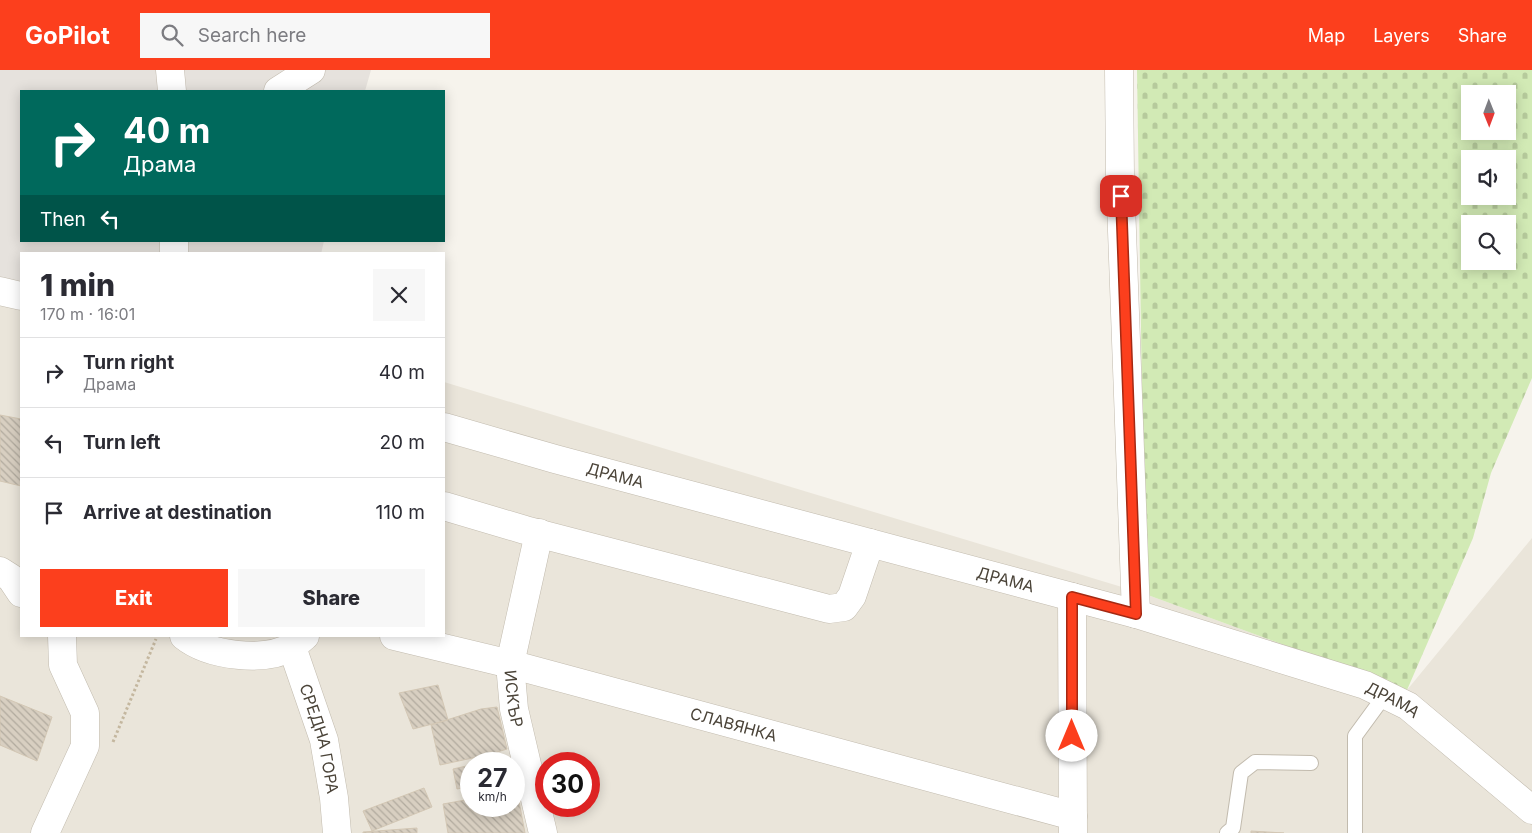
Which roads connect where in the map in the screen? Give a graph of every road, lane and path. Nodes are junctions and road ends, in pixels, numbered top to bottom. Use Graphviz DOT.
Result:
graph roads {
  1 [pos="170,70"];
  2 [pos="311,70"];
  3 [pos="1119,70"];
  4 [pos="172,90"];
  5 [pos="280,90"];
  6 [pos="0,291"];
  7 [pos="20,298"];
  8 [pos="20,298"];
  9 [pos="0,302"];
  10 [pos="445,427"];
  11 [pos="445,506"];
  12 [pos="539,533"];
  13 [pos="870,543"];
  14 [pos="0,571"];
  15 [pos="20,592"];
  16 [pos="1072,597"];
  17 [pos="1136,614"];
  18 [pos="62,637"];
  19 [pos="157,637"];
  20 [pos="185,637"];
  21 [pos="398,637"];
  22 [pos="298,641"];
  23 [pos="510,664"];
  24 [pos="1385,695"];
  25 [pos="113,744"];
  26 [pos="1311,763"];
  27 [pos="1532,810"];
  28 [pos="1073,825"];
  29 [pos="45,833"];
  30 [pos="337,833"];
  31 [pos="543,833"];
  32 [pos="1227,833"];
  33 [pos="1355,833"];
  1 -- 4 [label="street"];
  2 -- 5 [label="street"];
  3 -- 17 [label="street"];
  6 -- 7 [label="street"];
  8 -- 9 [label="street"];
  10 -- 13 [label="street, ДРАМА"];
  11 -- 12 [label="street"];
  12 -- 13 [label="street"];
  12 -- 23 [label="street, ИСКЪР"];
  13 -- 16 [label="street, ДРАМА"];
  14 -- 15 [label="street"];
  16 -- 17 [label="street, ДРАМА"];
  16 -- 28 [label="street"];
  17 -- 24 [label="street, ДРАМА"];
  18 -- 29 [label="street"];
  19 -- 25 [label="path"];
  20 -- 22 [label="street"];
  21 -- 23 [label="street, СЛАВЯНКА"];
  22 -- 30 [label="street, СРЕДНА ГОРА"];
  23 -- 28 [label="street, СЛАВЯНКА"];
  23 -- 31 [label="street, ИСКЪР"];
  24 -- 27 [label="street, ДРАМА"];
  24 -- 33 [label="lane"];
  26 -- 32 [label="lane"];
}
